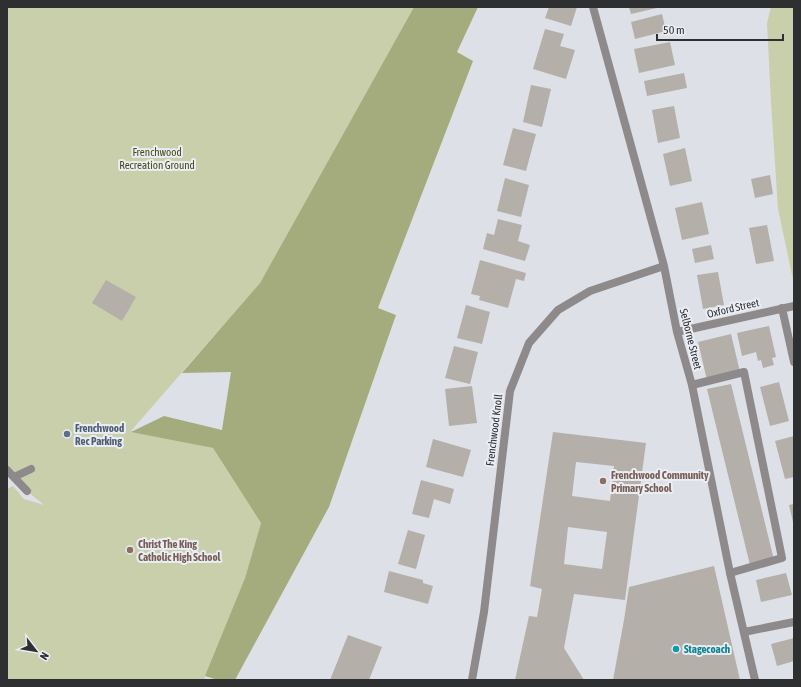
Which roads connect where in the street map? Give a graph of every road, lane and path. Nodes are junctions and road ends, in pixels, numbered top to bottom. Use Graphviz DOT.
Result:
graph roads {
  1 [pos="594,7"];
  2 [pos="664,266"];
  3 [pos="794,306"];
  4 [pos="782,308"];
  5 [pos="677,332"];
  6 [pos="794,362"];
  7 [pos="692,385"];
  8 [pos="30,469"];
  9 [pos="7,470"];
  10 [pos="14,477"];
  11 [pos="27,491"];
  12 [pos="730,573"];
  13 [pos="794,622"];
  14 [pos="744,632"];
  15 [pos="472,680"];
  16 [pos="755,680"];
  1 -- 2 [label="street, Selborne Street"];
  2 -- 5 [label="street, Selborne Street"];
  2 -- 15 [label="street, Frenchwood Knoll"];
  3 -- 4 [label="street, Oxford Street"];
  4 -- 5 [label="street, Oxford Street"];
  4 -- 6 [label="street"];
  5 -- 7 [label="street, Selborne Street"];
  7 -- 12 [label="street, Selborne Street"];
  7 -- 12 [label="street"];
  8 -- 10 [label="street"];
  9 -- 10 [label="street"];
  10 -- 11 [label="street"];
  12 -- 14 [label="street, Selborne Street"];
  13 -- 14 [label="street"];
  14 -- 16 [label="street, Selborne Street"];
}
